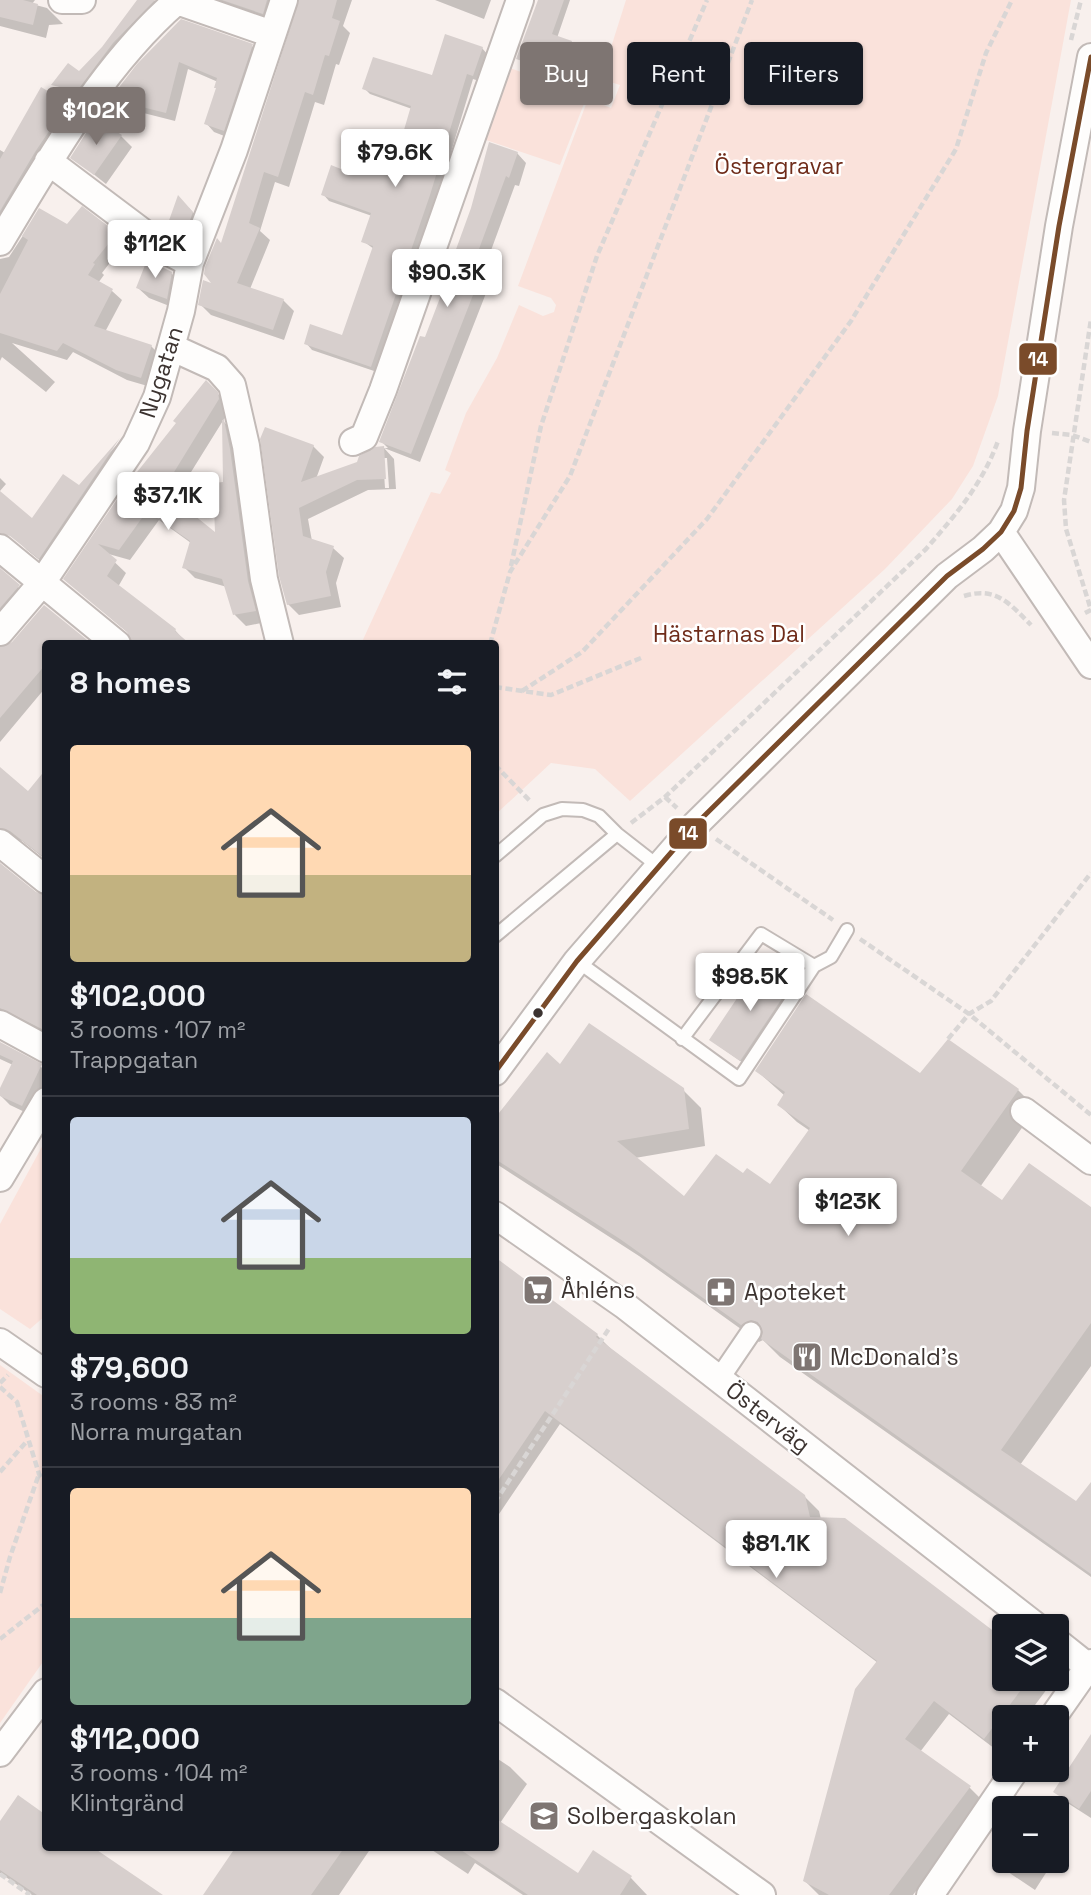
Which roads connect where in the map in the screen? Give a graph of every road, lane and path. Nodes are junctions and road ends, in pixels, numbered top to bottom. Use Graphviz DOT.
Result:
graph roads {
  1 [pos="62,0"];
  2 [pos="82,0"];
  3 [pos="284,0"];
  4 [pos="520,0"];
  5 [pos="707,0"];
  6 [pos="752,0"];
  7 [pos="1012,0"];
  8 [pos="177,1"];
  9 [pos="272,34"];
  10 [pos="1091,57"];
  11 [pos="48,161"];
  12 [pos="0,242"];
  13 [pos="190,263"];
  14 [pos="1091,319"];
  15 [pos="171,347"];
  16 [pos="1002,428"];
  17 [pos="353,442"];
  18 [pos="1001,532"];
  19 [pos="0,548"];
  20 [pos="510,572"];
  21 [pos="41,584"];
  22 [pos="962,597"];
  23 [pos="1091,610"];
  24 [pos="1064,626"];
  25 [pos="0,632"];
  26 [pos="112,640"];
  27 [pos="279,640"];
  28 [pos="491,640"];
  29 [pos="641,658"];
  30 [pos="1091,664"];
  31 [pos="499,688"];
  32 [pos="522,691"];
  33 [pos="499,769"];
  34 [pos="524,796"];
  35 [pos="665,797"];
  36 [pos="707,827"];
  37 [pos="617,834"];
  38 [pos="0,843"];
  39 [pos="499,853"];
  40 [pos="658,866"];
  41 [pos="1091,873"];
  42 [pos="42,877"];
  43 [pos="846,930"];
  44 [pos="499,933"];
  45 [pos="578,961"];
  46 [pos="814,966"];
  47 [pos="969,1014"];
  48 [pos="0,1024"];
  49 [pos="682,1039"];
  50 [pos="948,1039"];
  51 [pos="42,1047"];
  52 [pos="499,1067"];
  53 [pos="42,1108"];
  54 [pos="1024,1111"];
  55 [pos="1091,1115"];
  56 [pos="1091,1161"];
  57 [pos="0,1178"];
  58 [pos="499,1218"];
  59 [pos="624,1306"];
  60 [pos="751,1332"];
  61 [pos="0,1342"];
  62 [pos="42,1371"];
  63 [pos="719,1379"];
  64 [pos="0,1387"];
  65 [pos="28,1441"];
  66 [pos="0,1472"];
  67 [pos="39,1474"];
  68 [pos="42,1477"];
  69 [pos="499,1496"];
  70 [pos="0,1592"];
  71 [pos="42,1606"];
  72 [pos="1021,1614"];
  73 [pos="0,1639"];
  74 [pos="1069,1651"];
  75 [pos="1090,1666"];
  76 [pos="42,1697"];
  77 [pos="499,1705"];
  78 [pos="1061,1705"];
  79 [pos="0,1753"];
  80 [pos="1007,1782"];
  81 [pos="0,1874"];
  82 [pos="30,1895"];
  83 [pos="762,1895"];
  84 [pos="930,1895"];
  1 -- 2 [label="street"];
  3 -- 9 [label="street, Nygatan"];
  4 -- 17 [label="street"];
  5 -- 20 [label="path"];
  6 -- 20 [label="path"];
  7 -- 32 [label="path"];
  8 -- 9 [label="street"];
  8 -- 11 [label="street"];
  9 -- 13 [label="street, Nygatan"];
  10 -- 18 [label="street"];
  11 -- 12 [label="street"];
  11 -- 13 [label="street"];
  13 -- 15 [label="street, Nygatan"];
  14 -- 23 [label="path"];
  15 -- 21 [label="street, Nygatan"];
  15 -- 27 [label="street"];
  16 -- 35 [label="path"];
  18 -- 24 [label="street"];
  18 -- 36 [label="street"];
  19 -- 21 [label="street"];
  20 -- 28 [label="path"];
  21 -- 25 [label="street, Nygatan"];
  21 -- 26 [label="street"];
  22 -- 24 [label="path"];
  24 -- 30 [label="street"];
  29 -- 32 [label="path"];
  31 -- 32 [label="path"];
  33 -- 34 [label="path"];
  35 -- 36 [label="path"];
  35 -- 37 [label="path"];
  36 -- 40 [label="street"];
  36 -- 43 [label="path"];
  37 -- 39 [label="lane"];
  37 -- 40 [label="lane"];
  37 -- 44 [label="lane"];
  38 -- 42 [label="street"];
  40 -- 45 [label="street"];
  41 -- 47 [label="path"];
  43 -- 46 [label="lane"];
  43 -- 47 [label="path"];
  45 -- 49 [label="lane"];
  45 -- 52 [label="street"];
  46 -- 49 [label="lane"];
  46 -- 49 [label="lane"];
  47 -- 50 [label="path"];
  47 -- 55 [label="path"];
  48 -- 51 [label="street"];
  53 -- 57 [label="street"];
  54 -- 56 [label="street"];
  58 -- 59 [label="street, Österväg"];
  59 -- 63 [label="street, Österväg"];
  59 -- 69 [label="path"];
  60 -- 63 [label="street"];
  61 -- 62 [label="street"];
  63 -- 72 [label="street, Österväg"];
  64 -- 65 [label="path"];
  65 -- 66 [label="path"];
  65 -- 67 [label="path"];
  67 -- 68 [label="path"];
  67 -- 70 [label="path"];
  71 -- 73 [label="path"];
  74 -- 75 [label="street"];
  75 -- 78 [label="street"];
  76 -- 79 [label="street"];
  77 -- 83 [label="street"];
  80 -- 84 [label="street"];
  81 -- 82 [label="path"];
}
